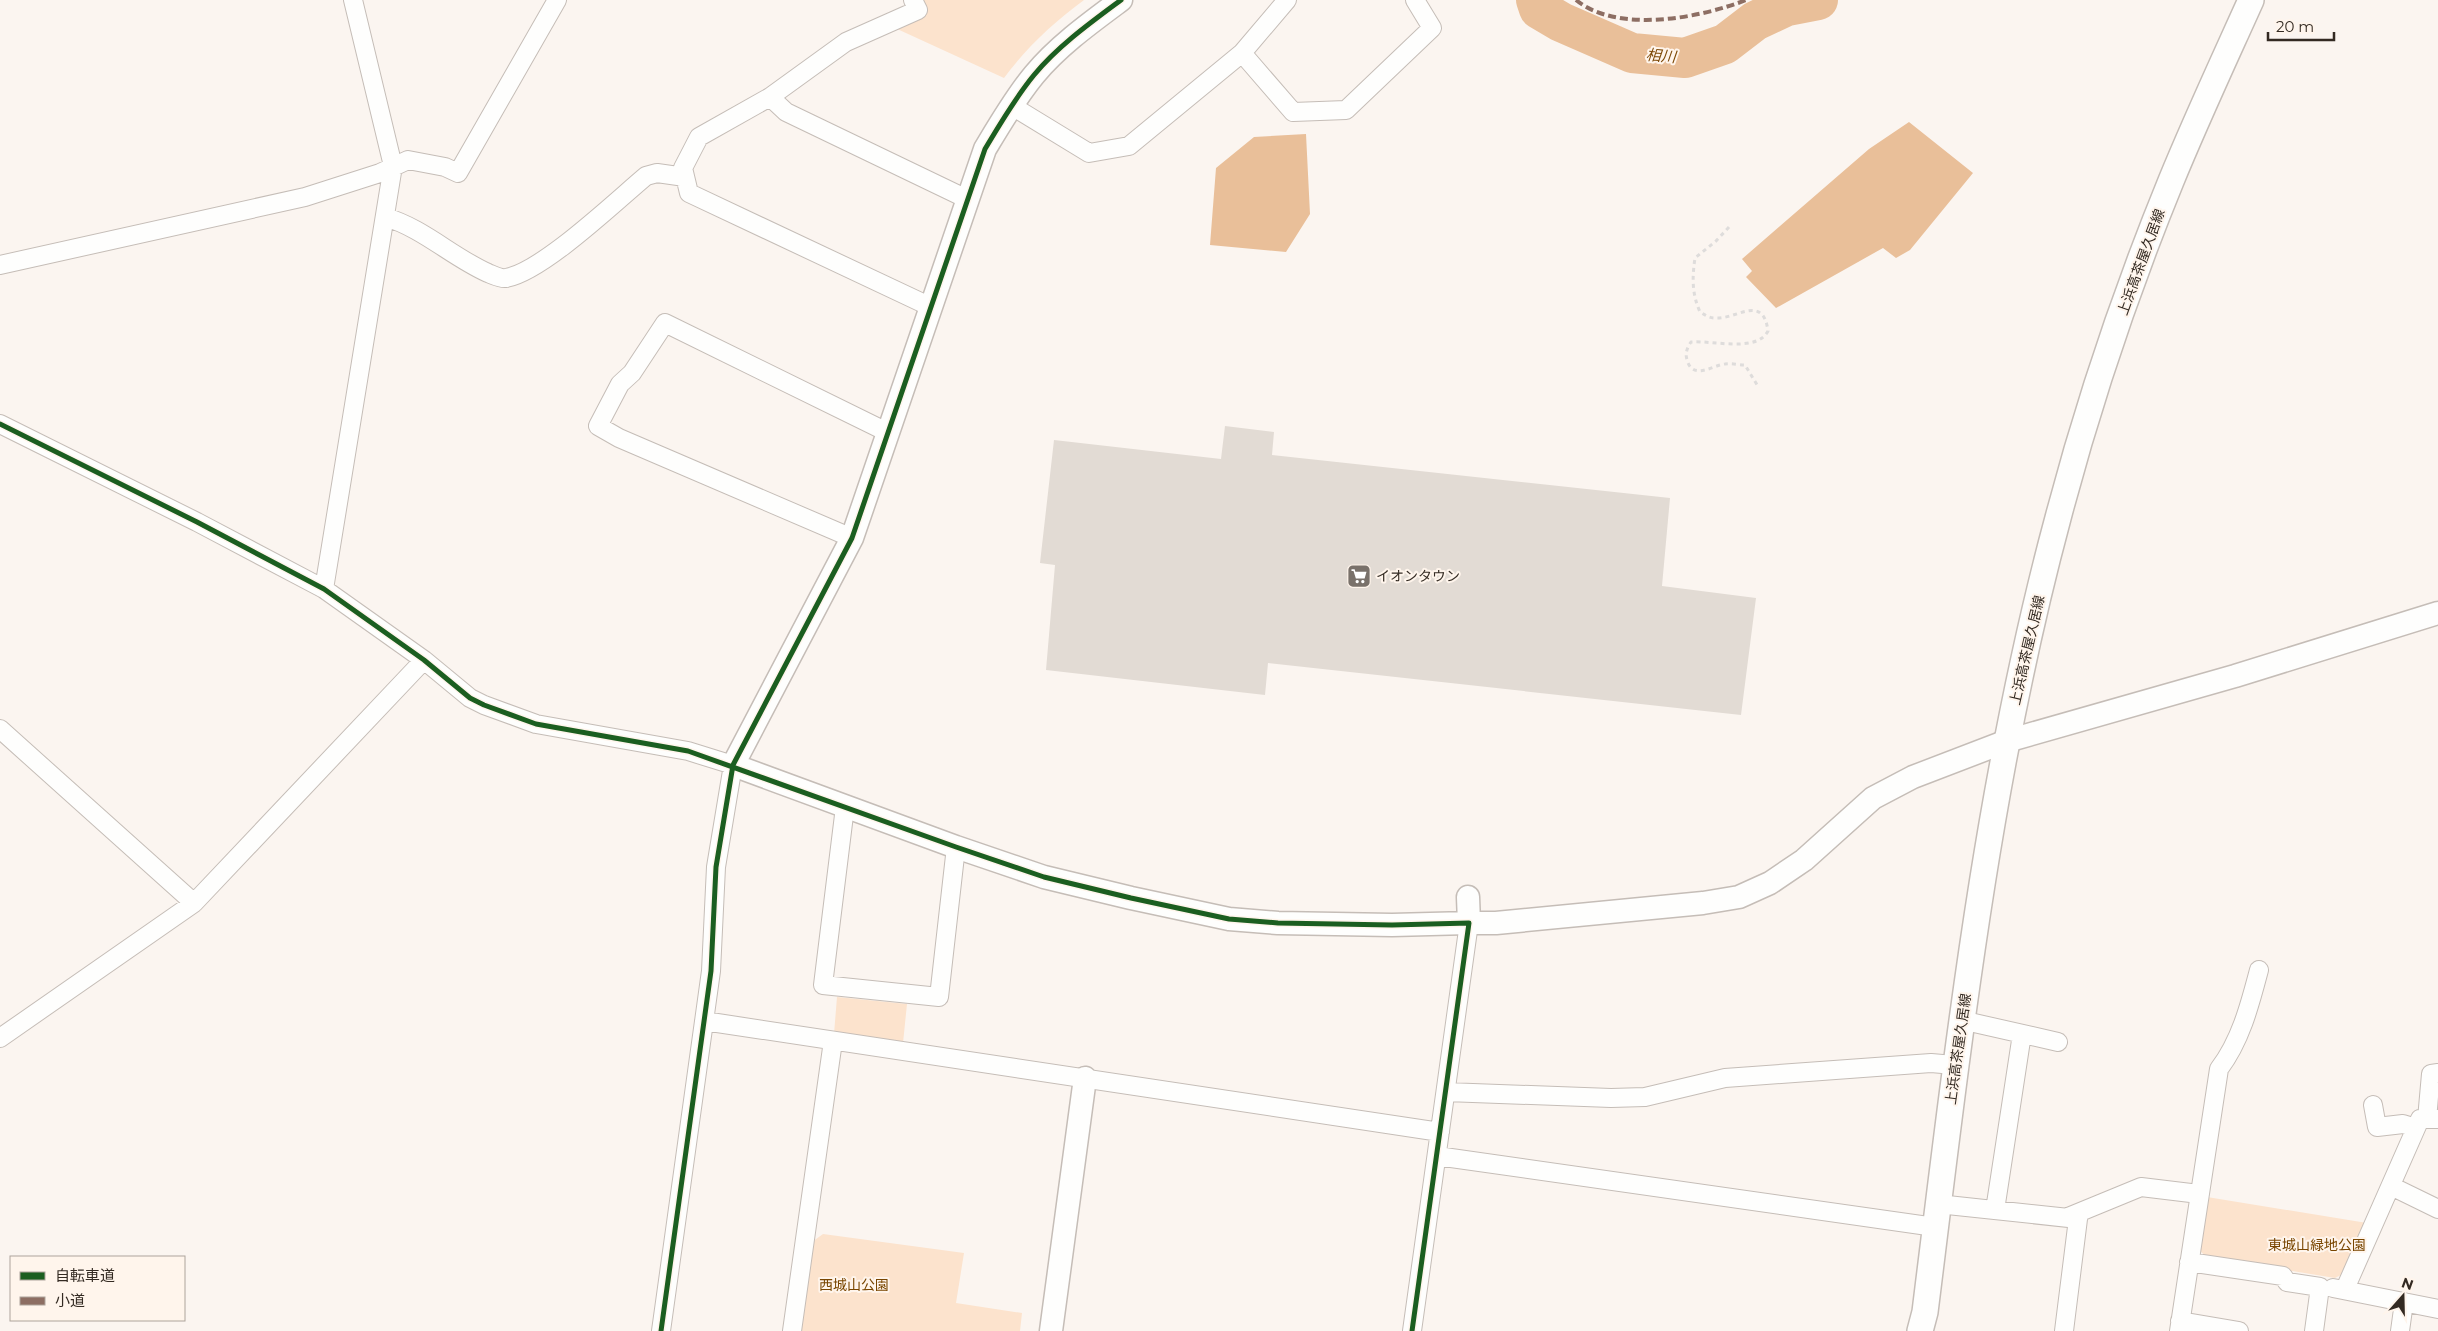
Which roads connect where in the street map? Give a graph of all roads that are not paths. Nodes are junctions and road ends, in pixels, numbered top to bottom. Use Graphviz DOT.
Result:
graph roads {
  1 [pos="353,0"];
  2 [pos="557,0"];
  3 [pos="913,0"];
  4 [pos="1121,0"];
  5 [pos="1287,0"];
  6 [pos="1415,0"];
  7 [pos="2251,0"];
  8 [pos="1242,53"];
  9 [pos="770,97"];
  10 [pos="1012,106"];
  11 [pos="393,166"];
  12 [pos="685,178"];
  13 [pos="967,199"];
  14 [pos="385,217"];
  15 [pos="0,265"];
  16 [pos="931,307"];
  17 [pos="0,424"];
  18 [pos="889,433"];
  19 [pos="852,538"];
  20 [pos="324,590"];
  21 [pos="2438,613"];
  22 [pos="424,660"];
  23 [pos="0,729"];
  24 [pos="2007,741"];
  25 [pos="733,765"];
  26 [pos="844,807"];
  27 [pos="956,847"];
  28 [pos="1468,897"];
  29 [pos="194,903"];
  30 [pos="1469,922"];
  31 [pos="2259,970"];
  32 [pos="1961,1020"];
  33 [pos="704,1021"];
  34 [pos="2022,1034"];
  35 [pos="0,1038"];
  36 [pos="833,1041"];
  37 [pos="2058,1042"];
  38 [pos="1954,1065"];
  39 [pos="2438,1073"];
  40 [pos="1085,1078"];
  41 [pos="1446,1092"];
  42 [pos="2373,1106"];
  43 [pos="2427,1122"];
  44 [pos="1440,1132"];
  45 [pos="1437,1156"];
  46 [pos="2391,1186"];
  47 [pos="2199,1194"];
  48 [pos="2438,1209"];
  49 [pos="1995,1210"];
  50 [pos="1937,1216"];
  51 [pos="2068,1217"];
  52 [pos="2189,1262"];
  53 [pos="2320,1287"];
  54 [pos="2344,1289"];
  55 [pos="2404,1302"];
  56 [pos="2438,1309"];
  57 [pos="2180,1326"];
  58 [pos="661,1331"];
  59 [pos="792,1331"];
  60 [pos="1051,1331"];
  61 [pos="1412,1331"];
  62 [pos="1920,1331"];
  63 [pos="2064,1331"];
  64 [pos="2239,1331"];
  65 [pos="2314,1331"];
  66 [pos="2400,1331"];
  1 -- 11 [label="street"];
  2 -- 11 [label="street"];
  3 -- 9 [label="street"];
  4 -- 10 [label="street"];
  5 -- 8 [label="street"];
  6 -- 8 [label="street"];
  7 -- 24 [label="main road, 上浜高茶屋久居線"];
  8 -- 10 [label="street"];
  9 -- 12 [label="street"];
  9 -- 13 [label="street"];
  10 -- 13 [label="street"];
  11 -- 14 [label="street"];
  11 -- 15 [label="street"];
  12 -- 14 [label="street"];
  12 -- 16 [label="street"];
  13 -- 16 [label="street"];
  14 -- 20 [label="street"];
  16 -- 18 [label="street"];
  17 -- 20 [label="street"];
  18 -- 19 [label="street"];
  18 -- 19 [label="street"];
  19 -- 25 [label="street"];
  20 -- 22 [label="street"];
  21 -- 24 [label="street"];
  22 -- 25 [label="street"];
  22 -- 29 [label="street"];
  23 -- 29 [label="street"];
  24 -- 30 [label="street"];
  24 -- 32 [label="main road, 上浜高茶屋久居線"];
  25 -- 26 [label="street"];
  25 -- 33 [label="street"];
  26 -- 27 [label="street"];
  26 -- 27 [label="street"];
  27 -- 30 [label="street"];
  28 -- 30 [label="street"];
  29 -- 35 [label="street"];
  30 -- 41 [label="street"];
  31 -- 47 [label="street"];
  32 -- 34 [label="street"];
  32 -- 38 [label="main road, 上浜高茶屋久居線"];
  33 -- 36 [label="street"];
  33 -- 58 [label="street"];
  34 -- 37 [label="street"];
  34 -- 49 [label="street"];
  36 -- 40 [label="street"];
  36 -- 59 [label="street"];
  38 -- 41 [label="street"];
  38 -- 50 [label="main road, 上浜高茶屋久居線"];
  39 -- 43 [label="street"];
  40 -- 44 [label="street"];
  40 -- 60 [label="street"];
  41 -- 44 [label="street"];
  42 -- 43 [label="street"];
  43 -- 46 [label="street"];
  44 -- 45 [label="street"];
  45 -- 50 [label="street"];
  45 -- 61 [label="street"];
  46 -- 48 [label="street"];
  46 -- 54 [label="street"];
  47 -- 51 [label="street"];
  47 -- 52 [label="street"];
  49 -- 50 [label="street"];
  49 -- 51 [label="street"];
  50 -- 62 [label="main road, 上浜高茶屋久居線"];
  51 -- 63 [label="street"];
  52 -- 53 [label="street"];
  52 -- 57 [label="street"];
  53 -- 54 [label="street"];
  53 -- 65 [label="street"];
  54 -- 55 [label="street"];
  55 -- 56 [label="street"];
  55 -- 66 [label="street"];
  57 -- 64 [label="street"];
}
